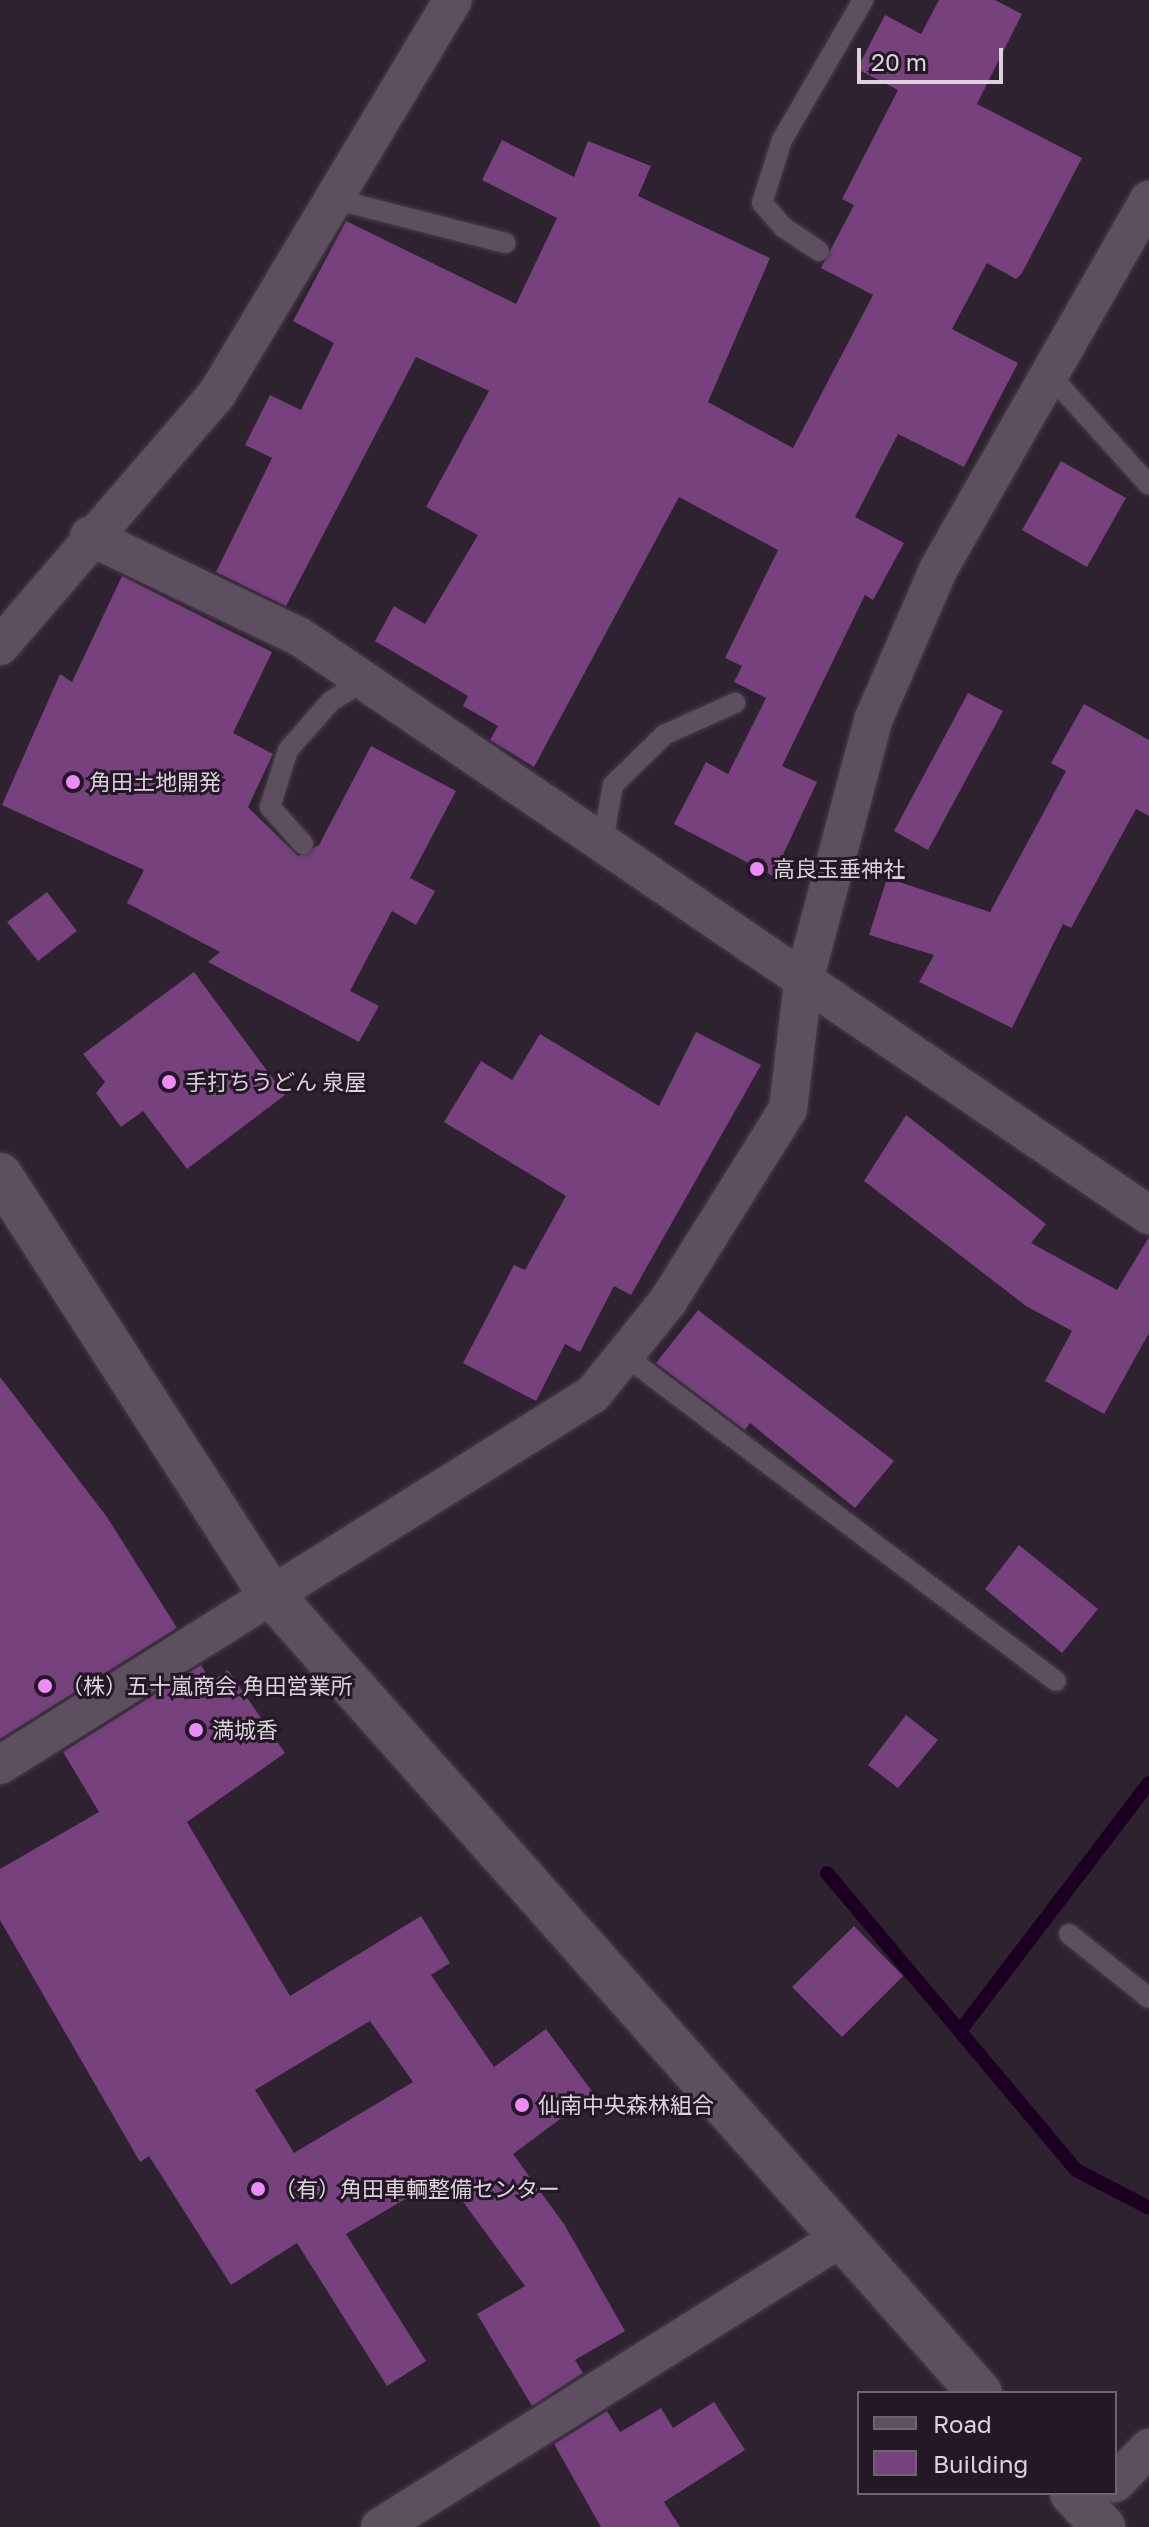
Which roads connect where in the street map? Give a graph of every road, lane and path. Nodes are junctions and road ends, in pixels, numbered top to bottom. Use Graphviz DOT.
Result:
graph roads {
  1 [pos="453,0"];
  2 [pos="863,0"];
  3 [pos="334,199"];
  4 [pos="1149,200"];
  5 [pos="505,243"];
  6 [pos="819,251"];
  7 [pos="1049,374"];
  8 [pos="1149,485"];
  9 [pos="89,536"];
  10 [pos="0,646"];
  11 [pos="364,681"];
  12 [pos="735,703"];
  13 [pos="303,844"];
  14 [pos="602,846"];
  15 [pos="803,984"];
  16 [pos="0,1175"];
  17 [pos="1149,1215"];
  18 [pos="624,1355"];
  19 [pos="269,1592"];
  20 [pos="1056,1681"];
  21 [pos="0,1765"];
  22 [pos="1069,1934"];
  23 [pos="1149,1998"];
  24 [pos="839,2239"];
  25 [pos="978,2391"];
  26 [pos="1149,2448"];
  27 [pos="1117,2481"];
  28 [pos="380,2527"];
  1 -- 3 [label="street"];
  2 -- 6 [label="lane"];
  3 -- 5 [label="lane"];
  3 -- 9 [label="street"];
  4 -- 7 [label="street"];
  7 -- 8 [label="lane"];
  7 -- 15 [label="street"];
  9 -- 10 [label="street"];
  9 -- 11 [label="street"];
  11 -- 13 [label="lane"];
  11 -- 14 [label="street"];
  12 -- 14 [label="lane"];
  14 -- 15 [label="street"];
  15 -- 17 [label="street"];
  15 -- 18 [label="street"];
  16 -- 19 [label="street"];
  18 -- 19 [label="street"];
  18 -- 20 [label="lane"];
  19 -- 21 [label="street"];
  19 -- 24 [label="street"];
  22 -- 23 [label="lane"];
  24 -- 25 [label="street"];
  24 -- 28 [label="street"];
  26 -- 27 [label="street"];
}
